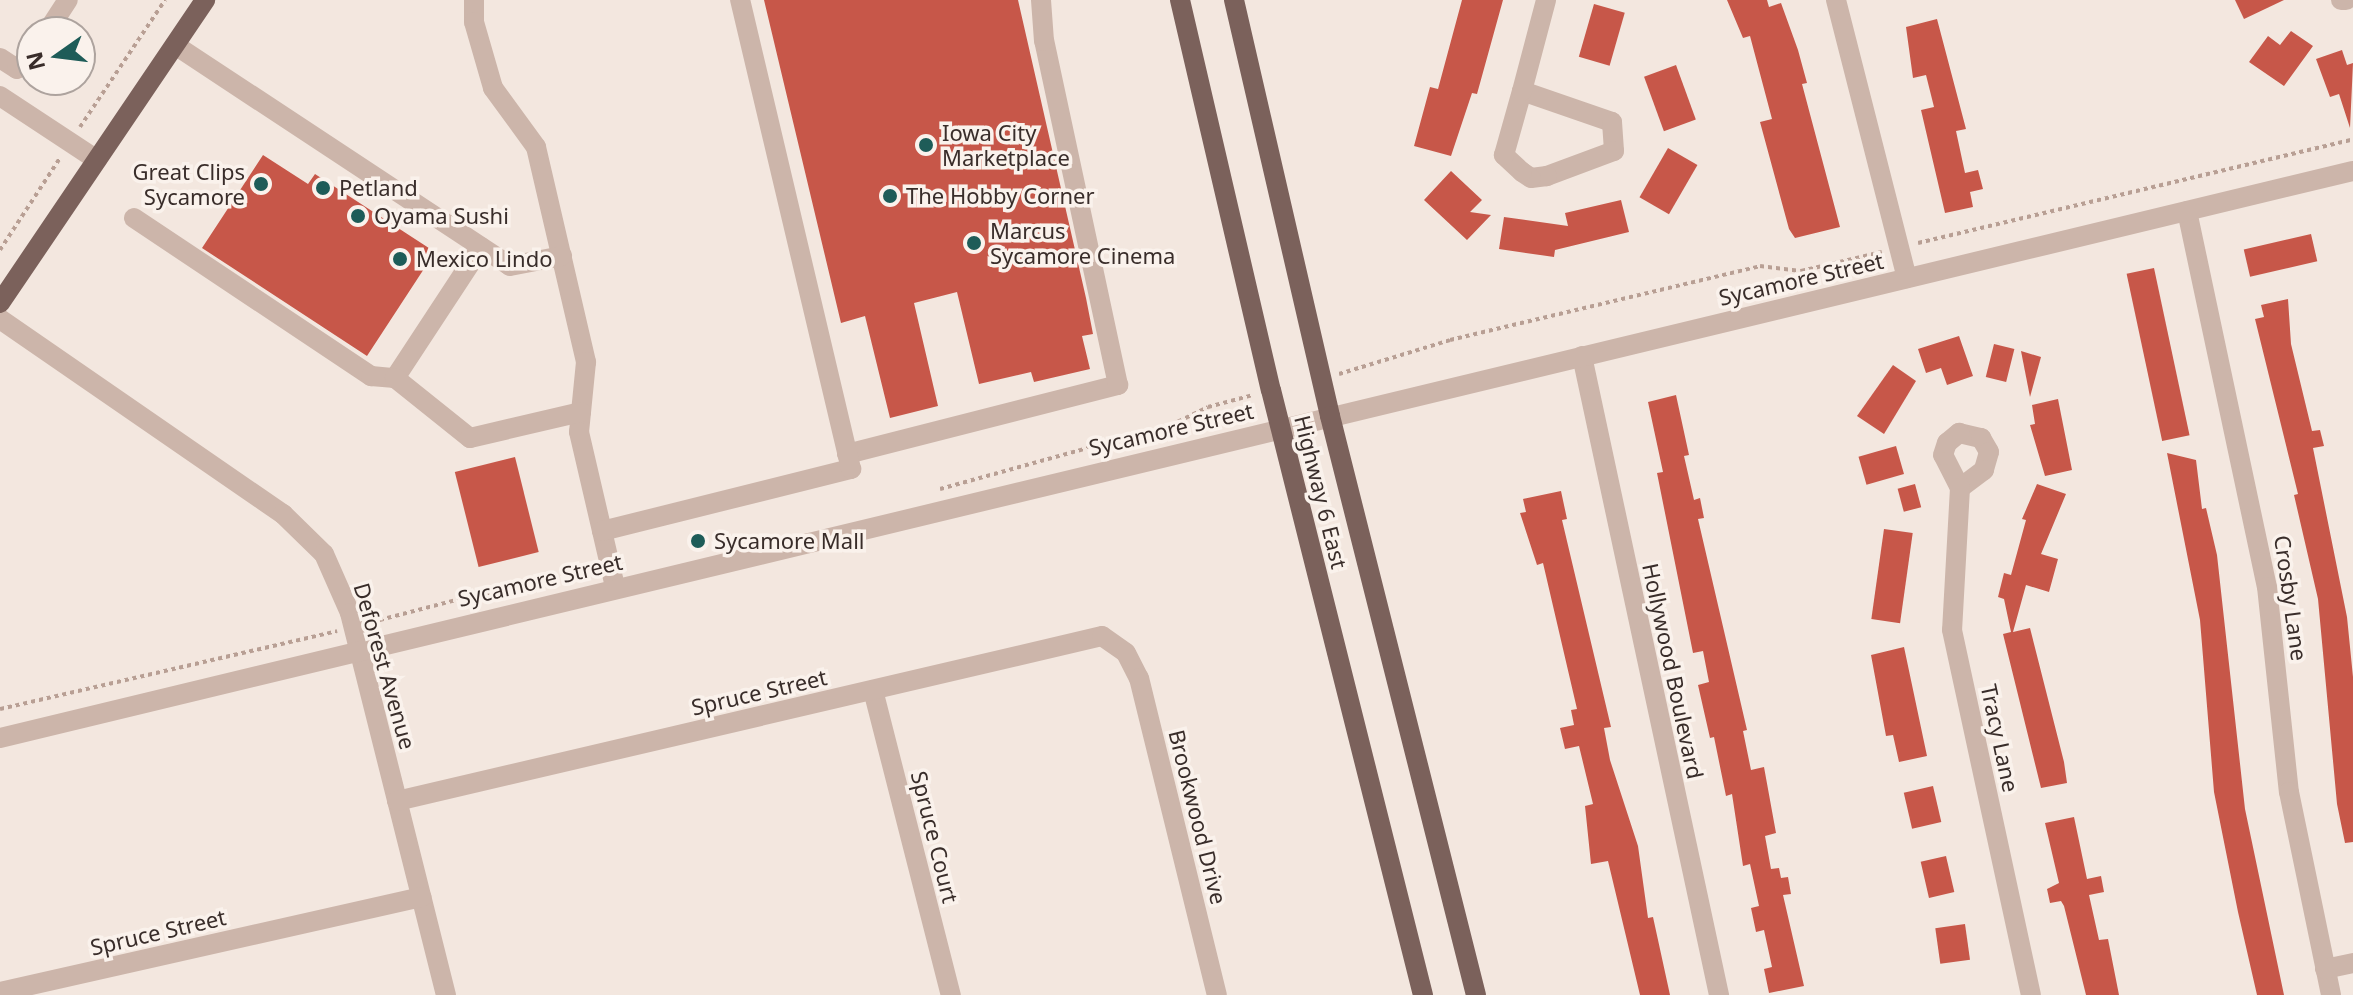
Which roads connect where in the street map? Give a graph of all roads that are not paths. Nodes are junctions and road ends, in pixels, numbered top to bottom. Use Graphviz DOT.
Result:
graph roads {
  1 [pos="205,0"];
  2 [pos="474,0"];
  3 [pos="740,0"];
  4 [pos="1041,0"];
  5 [pos="1180,0"];
  6 [pos="1234,0"];
  7 [pos="1546,0"];
  8 [pos="1836,0"];
  9 [pos="175,45"];
  10 [pos="1522,91"];
  11 [pos="0,96"];
  12 [pos="97,160"];
  13 [pos="2353,171"];
  14 [pos="2187,211"];
  15 [pos="134,218"];
  16 [pos="481,247"];
  17 [pos="562,256"];
  18 [pos="1907,278"];
  19 [pos="0,303"];
  20 [pos="0,319"];
  21 [pos="1582,356"];
  22 [pos="395,378"];
  23 [pos="581,412"];
  24 [pos="1330,416"];
  25 [pos="1280,428"];
  26 [pos="847,454"];
  27 [pos="1960,488"];
  28 [pos="602,531"];
  29 [pos="615,587"];
  30 [pos="359,648"];
  31 [pos="1126,653"];
  32 [pos="873,690"];
  33 [pos="0,738"];
  34 [pos="397,801"];
  35 [pos="421,897"];
  36 [pos="2353,963"];
  37 [pos="2325,969"];
  38 [pos="0,992"];
  39 [pos="446,995"];
  40 [pos="951,995"];
  41 [pos="1217,995"];
  42 [pos="1423,995"];
  43 [pos="1476,995"];
  44 [pos="1719,995"];
  45 [pos="2031,995"];
  46 [pos="2331,995"];
  1 -- 9 [label="main road"];
  2 -- 17 [label="street"];
  3 -- 26 [label="street"];
  4 -- 26 [label="street"];
  5 -- 25 [label="main road, Highway 6 East"];
  6 -- 24 [label="main road, Highway 6 East"];
  7 -- 10 [label="street"];
  8 -- 18 [label="street"];
  9 -- 12 [label="main road"];
  9 -- 16 [label="street"];
  10 -- 10 [label="street"];
  11 -- 12 [label="street"];
  12 -- 19 [label="main road"];
  13 -- 14 [label="street, Sycamore Street"];
  14 -- 18 [label="street, Sycamore Street"];
  14 -- 37 [label="street, Crosby Lane"];
  15 -- 22 [label="street"];
  16 -- 17 [label="street"];
  16 -- 22 [label="street"];
  17 -- 23 [label="street"];
  18 -- 21 [label="street, Sycamore Street"];
  20 -- 30 [label="street, Deforest Avenue"];
  21 -- 24 [label="street, Sycamore Street"];
  21 -- 44 [label="street, Hollywood Boulevard"];
  22 -- 23 [label="street"];
  23 -- 28 [label="street"];
  24 -- 25 [label="street, Sycamore Street"];
  24 -- 43 [label="main road, Highway 6 East"];
  25 -- 29 [label="street, Sycamore Street"];
  25 -- 42 [label="main road, Highway 6 East"];
  26 -- 28 [label="street"];
  27 -- 45 [label="street, Tracy Lane"];
  28 -- 29 [label="street"];
  29 -- 30 [label="street, Sycamore Street"];
  30 -- 33 [label="street, Sycamore Street"];
  30 -- 34 [label="street, Deforest Avenue"];
  31 -- 32 [label="street, Spruce Street"];
  31 -- 41 [label="street, Brookwood Drive"];
  32 -- 34 [label="street, Spruce Street"];
  32 -- 40 [label="street, Spruce Court"];
  34 -- 35 [label="street, Deforest Avenue"];
  35 -- 38 [label="street, Spruce Street"];
  35 -- 39 [label="street, Deforest Avenue"];
  36 -- 37 [label="street"];
  37 -- 46 [label="street, Crosby Lane"];
}
